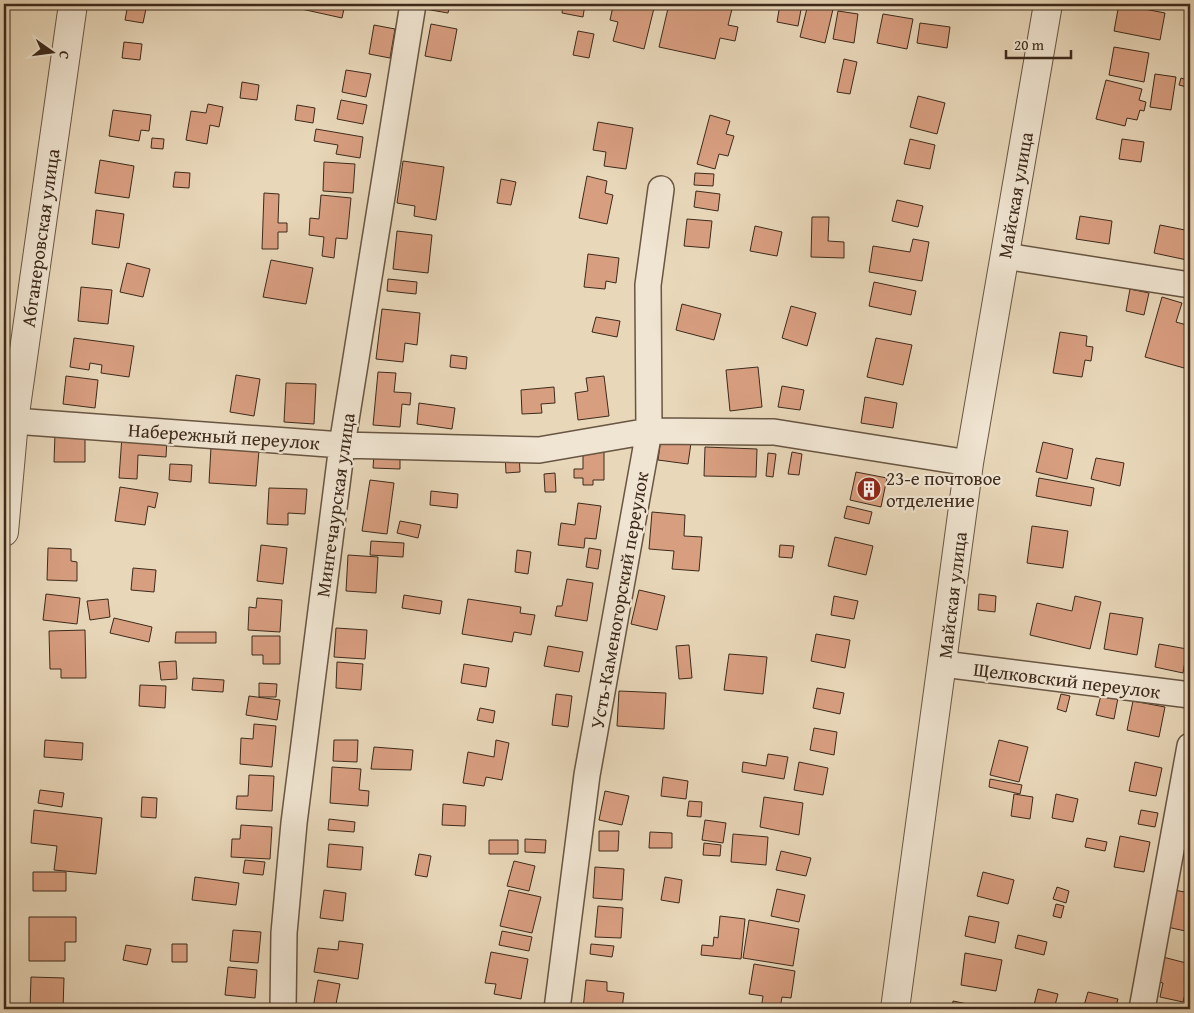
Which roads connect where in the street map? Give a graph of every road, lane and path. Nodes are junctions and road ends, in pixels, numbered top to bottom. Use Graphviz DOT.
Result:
graph roads {
  1 [pos="73,4"];
  2 [pos="413,4"];
  3 [pos="1048,4"];
  4 [pos="660,189"];
  5 [pos="1004,256"];
  6 [pos="1190,285"];
  7 [pos="14,421"];
  8 [pos="649,431"];
  9 [pos="342,445"];
  10 [pos="970,463"];
  11 [pos="4,532"];
  12 [pos="943,664"];
  13 [pos="1190,695"];
  14 [pos="1190,746"];
  15 [pos="283,1009"];
  16 [pos="557,1009"];
  17 [pos="895,1009"];
  18 [pos="1142,1009"];
  1 -- 7 [label="street, Абганеровская улица"];
  2 -- 9 [label="street, Мингечаурская улица"];
  3 -- 5 [label="street, Майская улица"];
  4 -- 8 [label="street, Усть-Каменогорский переулок"];
  5 -- 6 [label="street"];
  5 -- 10 [label="street, Майская улица"];
  7 -- 9 [label="street, Набережный переулок"];
  7 -- 11 [label="street, Абганеровская улица"];
  8 -- 9 [label="street, Набережный переулок"];
  8 -- 10 [label="street, Набережный переулок"];
  8 -- 16 [label="street, Усть-Каменогорский переулок"];
  9 -- 15 [label="street, Мингечаурская улица"];
  10 -- 12 [label="street, Майская улица"];
  12 -- 13 [label="street, Щелковский переулок"];
  12 -- 17 [label="street, Майская улица"];
  14 -- 18 [label="street"];
}
